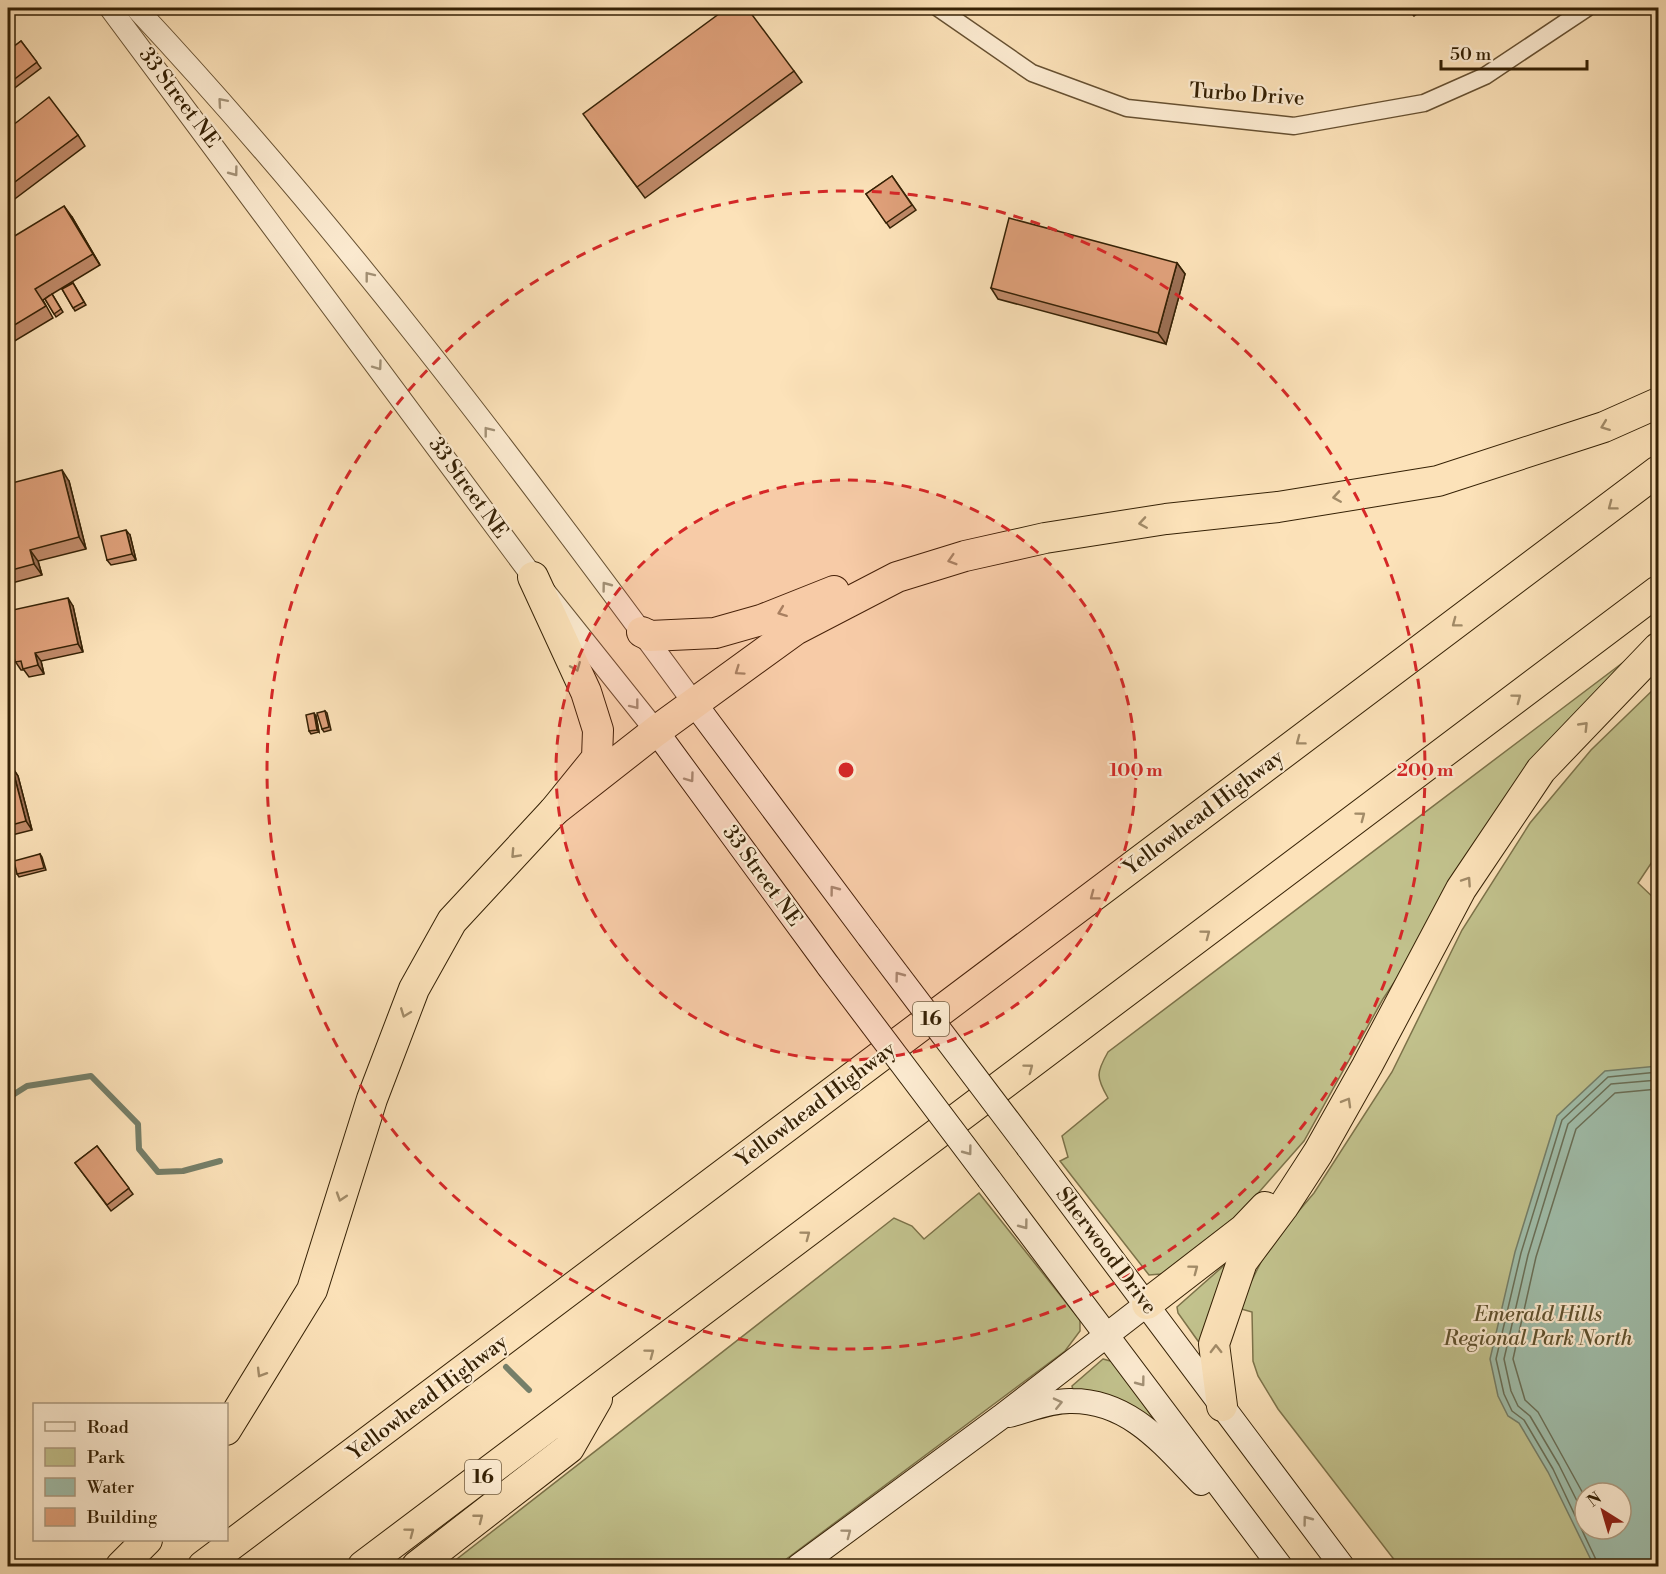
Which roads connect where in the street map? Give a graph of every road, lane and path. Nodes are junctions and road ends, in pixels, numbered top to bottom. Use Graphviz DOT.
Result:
graph roads {
  1 [pos="111,8"];
  2 [pos="136,8"];
  3 [pos="938,8"];
  4 [pos="1587,8"];
  5 [pos="1659,403"];
  6 [pos="1659,471"];
  7 [pos="534,577"];
  8 [pos="897,577"];
  9 [pos="1659,591"];
  10 [pos="642,632"];
  11 [pos="1659,648"];
  12 [pos="694,703"];
  13 [pos="656,731"];
  14 [pos="555,811"];
  15 [pos="869,937"];
  16 [pos="1317,1153"];
  17 [pos="1147,1304"];
  18 [pos="1106,1335"];
  19 [pos="603,1388"];
  20 [pos="1222,1406"];
  21 [pos="1001,1417"];
  22 [pos="228,1427"];
  23 [pos="145,1541"];
  24 [pos="1276,1561"];
  25 [pos="121,1566"];
  26 [pos="203,1566"];
  27 [pos="363,1566"];
  28 [pos="417,1566"];
  29 [pos="799,1566"];
  30 [pos="1342,1566"];
  1 -- 7 [label="street, 33 Street NE, one-way"];
  10 -- 2 [label="street, 33 Street NE, one-way"];
  3 -- 4 [label="street, Turbo Drive"];
  5 -- 8 [label="highway, one-way"];
  6 -- 26 [label="highway, Yellowhead Highway / 16, one-way"];
  7 -- 13 [label="street, 33 Street NE, one-way"];
  7 -- 14 [label="highway, one-way"];
  8 -- 10 [label="highway, one-way"];
  8 -- 12 [label="highway, one-way"];
  19 -- 9 [label="highway, 16, one-way"];
  10 -- 12 [label="street, 33 Street NE"];
  16 -- 11 [label="highway, one-way"];
  12 -- 13 [label="highway"];
  15 -- 12 [label="main road, 33 Street NE, one-way"];
  13 -- 14 [label="highway"];
  13 -- 18 [label="main road, 33 Street NE, one-way, bridge"];
  14 -- 22 [label="highway, one-way"];
  17 -- 15 [label="main road, Sherwood Drive, one-way, bridge"];
  17 -- 16 [label="highway, one-way"];
  20 -- 16 [label="highway, one-way"];
  17 -- 18 [label="main road"];
  17 -- 20 [label="main road, Sherwood Drive"];
  18 -- 21 [label="main road"];
  18 -- 24 [label="main road, one-way"];
  27 -- 19 [label="highway, 16, one-way"];
  28 -- 19 [label="highway, one-way"];
  30 -- 20 [label="main road, Sherwood Drive, one-way"];
  21 -- 24 [label="main road, one-way"];
  29 -- 21 [label="main road, one-way"];
  23 -- 25 [label="highway"];
}
